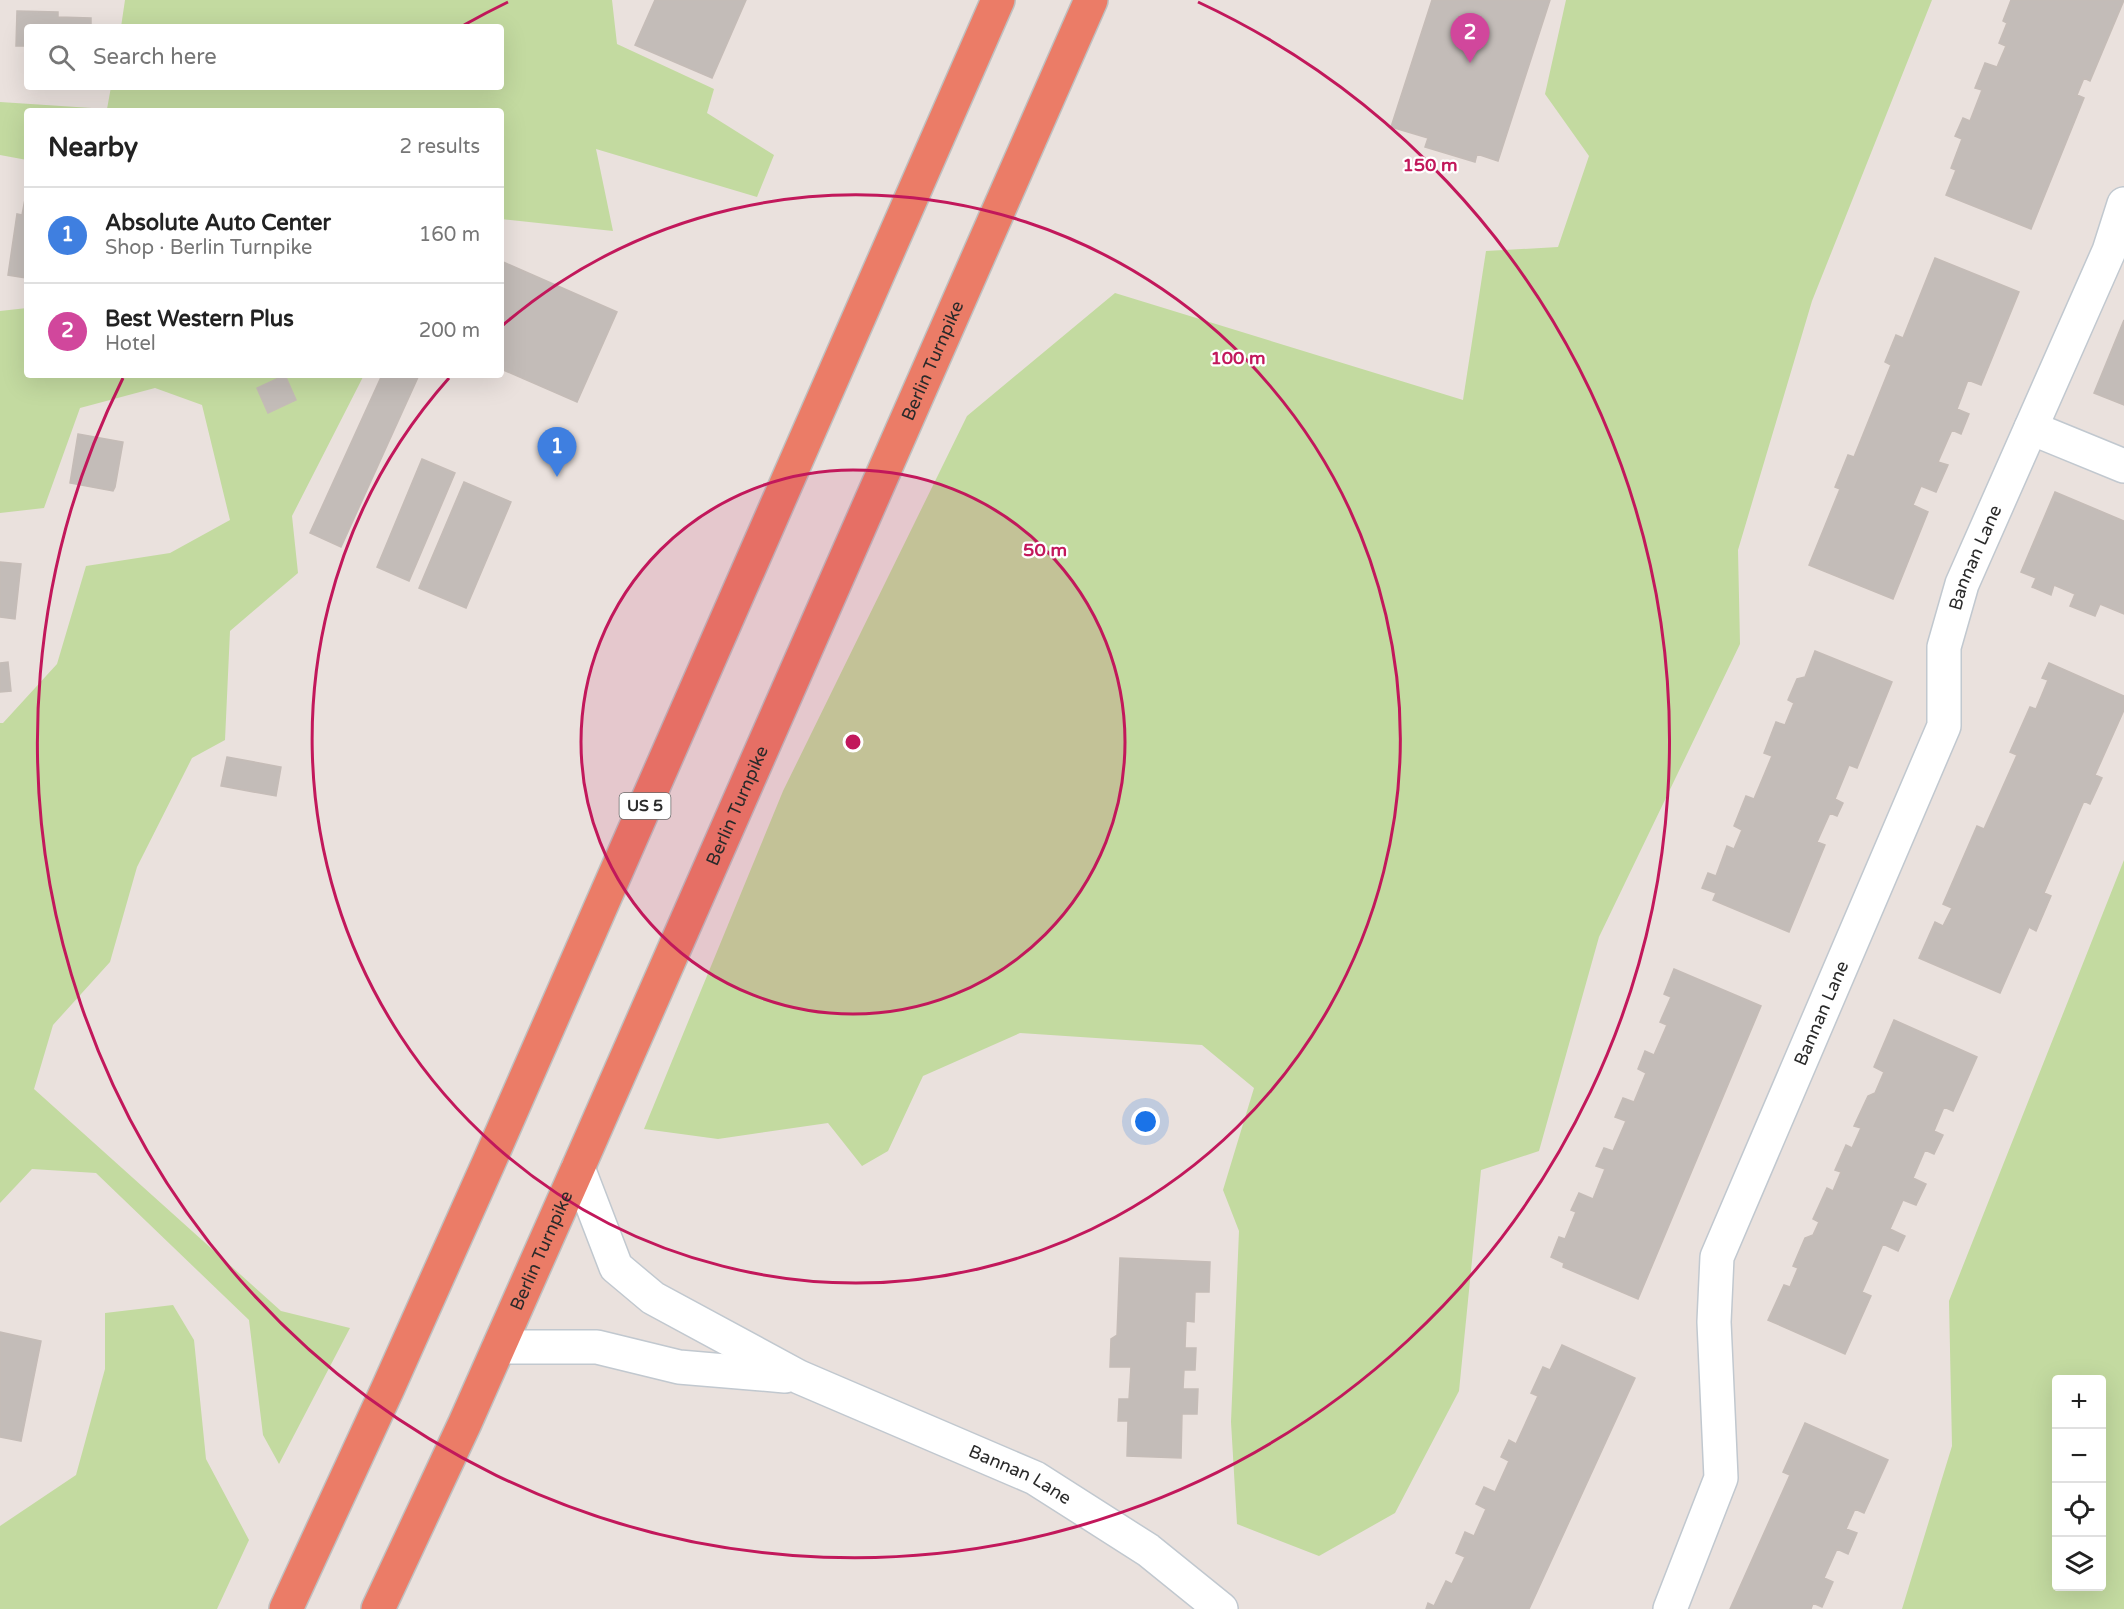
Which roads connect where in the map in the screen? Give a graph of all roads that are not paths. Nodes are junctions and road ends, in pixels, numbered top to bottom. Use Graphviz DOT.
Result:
graph roads {
  1 [pos="998,0"];
  2 [pos="1091,0"];
  3 [pos="2124,204"];
  4 [pos="2116,254"];
  5 [pos="2031,428"];
  6 [pos="2124,466"];
  7 [pos="578,1168"];
  8 [pos="499,1347"];
  9 [pos="799,1377"];
  10 [pos="286,1609"];
  11 [pos="378,1609"];
  12 [pos="1221,1609"];
  13 [pos="1670,1609"];
  1 -- 10 [label="highway, US 5"];
  2 -- 7 [label="highway, Berlin Turnpike"];
  3 -- 4 [label="street, Bannan Lane"];
  4 -- 5 [label="street, Bannan Lane"];
  5 -- 6 [label="street"];
  5 -- 13 [label="street, Bannan Lane"];
  7 -- 8 [label="highway, Berlin Turnpike"];
  7 -- 9 [label="street, Bannan Lane"];
  8 -- 9 [label="street, Bannan Lane"];
  8 -- 11 [label="highway, Berlin Turnpike"];
  9 -- 12 [label="street, Bannan Lane"];
}
